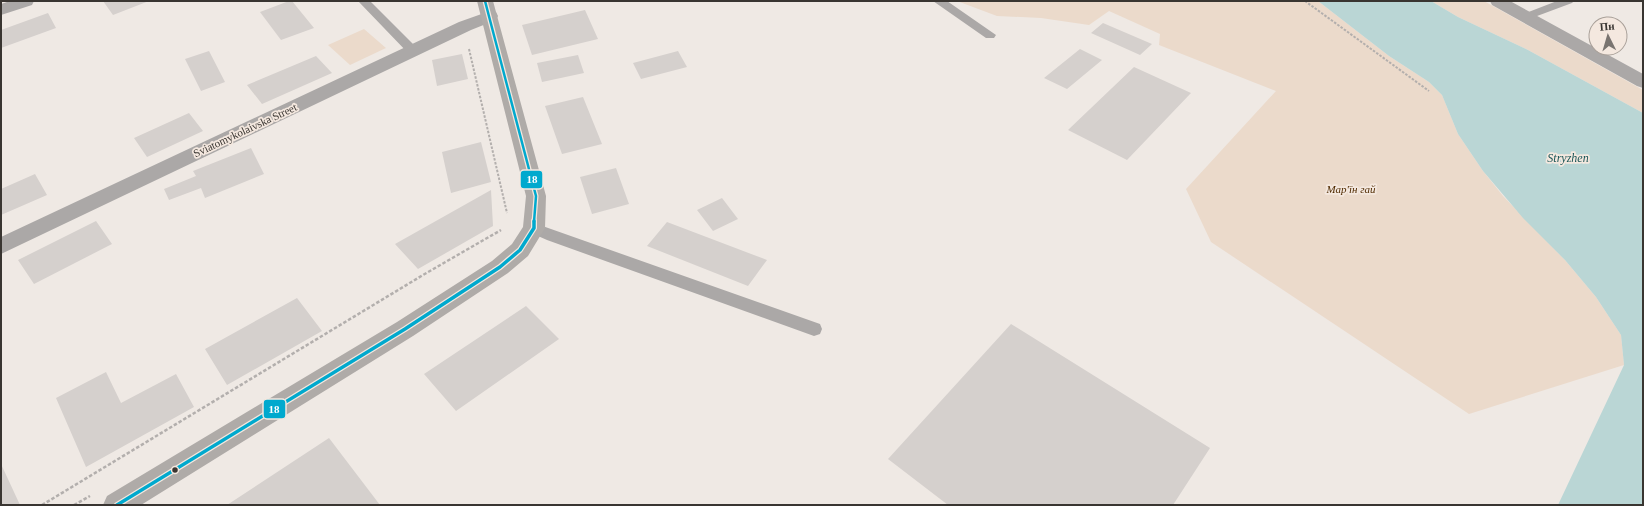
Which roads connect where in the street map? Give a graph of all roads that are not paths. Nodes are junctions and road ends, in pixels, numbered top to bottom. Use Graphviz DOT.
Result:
graph roads {
  1 [pos="26,1"];
  2 [pos="364,1"];
  3 [pos="939,1"];
  4 [pos="1498,1"];
  5 [pos="1568,1"];
  6 [pos="487,9"];
  7 [pos="1,10"];
  8 [pos="1525,17"];
  9 [pos="990,34"];
  10 [pos="413,51"];
  11 [pos="1643,82"];
  12 [pos="534,228"];
  13 [pos="1,246"];
  14 [pos="814,329"];
  15 [pos="117,505"];
  1 -- 7 [label="street"];
  2 -- 10 [label="lane"];
  3 -- 9 [label="lane"];
  4 -- 8 [label="street"];
  5 -- 8 [label="lane"];
  6 -- 10 [label="street, Sviatomykolaivska Street"];
  6 -- 12 [label="main road"];
  8 -- 11 [label="street"];
  10 -- 13 [label="street, Sviatomykolaivska Street"];
  12 -- 14 [label="lane"];
  12 -- 15 [label="main road"];
}
